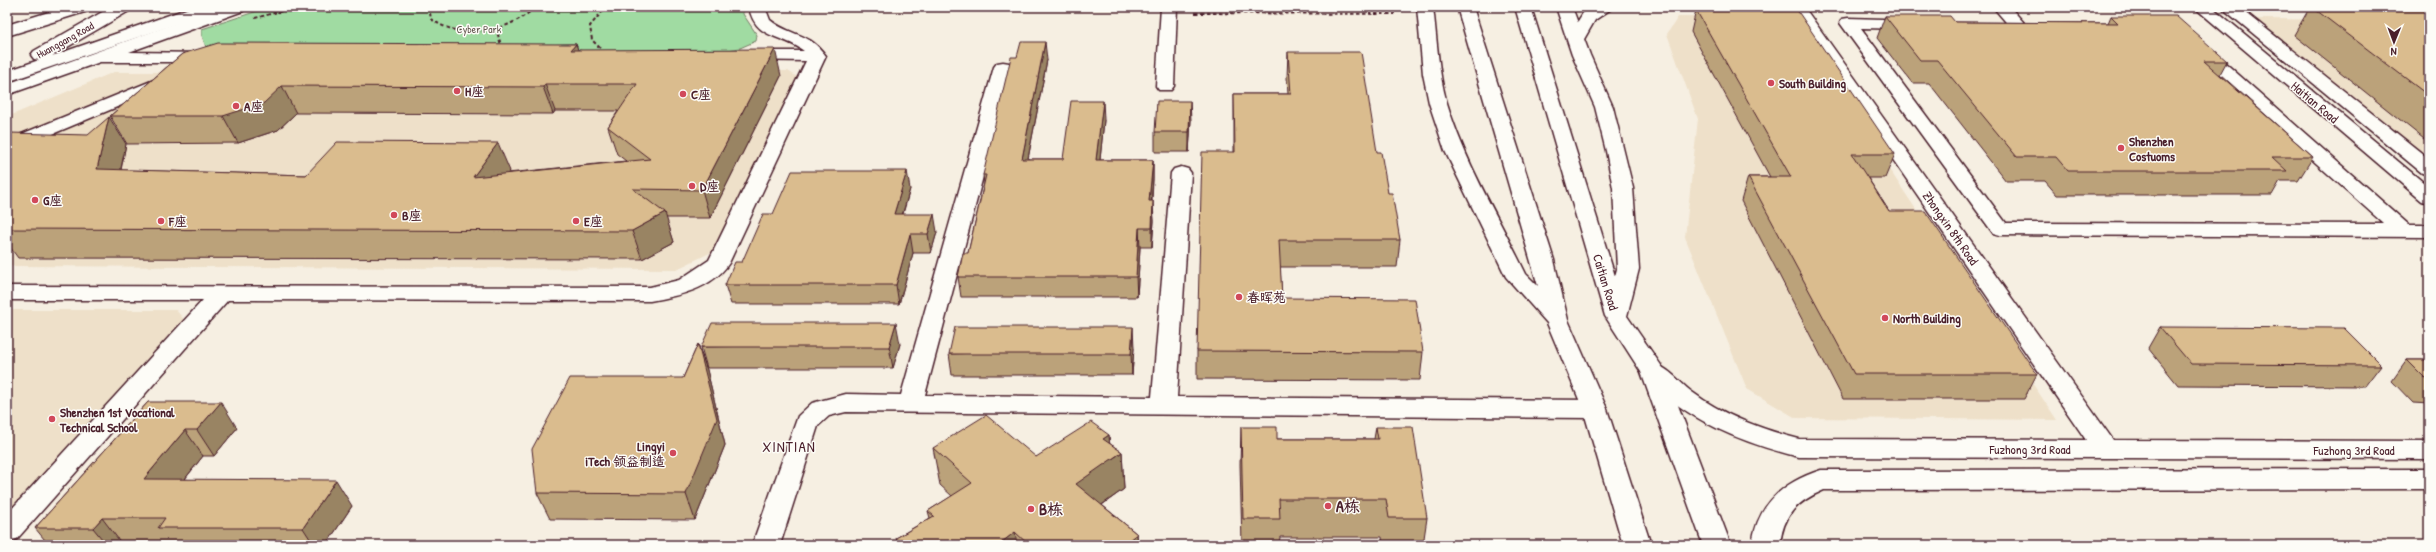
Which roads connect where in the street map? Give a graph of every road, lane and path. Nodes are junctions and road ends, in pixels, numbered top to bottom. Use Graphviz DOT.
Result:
graph roads {
  1 [pos="55,7"];
  2 [pos="82,7"];
  3 [pos="123,7"];
  4 [pos="208,7"];
  5 [pos="237,7"];
  6 [pos="429,7"];
  7 [pos="536,7"];
  8 [pos="606,7"];
  9 [pos="757,7"];
  10 [pos="1169,7"];
  11 [pos="1273,7"];
  12 [pos="1417,7"];
  13 [pos="1425,7"];
  14 [pos="1523,7"];
  15 [pos="1550,7"];
  16 [pos="1564,7"];
  17 [pos="1606,7"];
  18 [pos="1796,7"];
  19 [pos="2001,7"];
  20 [pos="2202,7"];
  21 [pos="2229,7"];
  22 [pos="1466,8"];
  23 [pos="1195,13"];
  24 [pos="1274,14"];
  25 [pos="1395,14"];
  26 [pos="7,22"];
  27 [pos="1925,24"];
  28 [pos="1994,24"];
  29 [pos="179,27"];
  30 [pos="496,28"];
  31 [pos="7,31"];
  32 [pos="1428,34"];
  33 [pos="2190,41"];
  34 [pos="1579,46"];
  35 [pos="502,47"];
  36 [pos="600,48"];
  37 [pos="729,56"];
  38 [pos="817,56"];
  39 [pos="94,57"];
  40 [pos="188,58"];
  41 [pos="1003,66"];
  42 [pos="7,72"];
  43 [pos="7,77"];
  44 [pos="1165,86"];
  45 [pos="7,90"];
  46 [pos="7,147"];
  47 [pos="2429,169"];
  48 [pos="1181,173"];
  49 [pos="2426,191"];
  50 [pos="2404,231"];
  51 [pos="2429,231"];
  52 [pos="7,293"];
  53 [pos="222,293"];
  54 [pos="1616,316"];
  55 [pos="1557,320"];
  56 [pos="1653,371"];
  57 [pos="911,402"];
  58 [pos="1164,405"];
  59 [pos="1595,409"];
  60 [pos="2106,449"];
  61 [pos="2429,450"];
  62 [pos="2429,479"];
  63 [pos="7,532"];
  64 [pos="766,545"];
  65 [pos="1637,545"];
  66 [pos="1717,545"];
  67 [pos="1766,545"];
  1 -- 26 [label="main road"];
  2 -- 31 [label="main road"];
  3 -- 42 [label="main road, Huanggang Road"];
  4 -- 43 [label="main road"];
  5 -- 29 [label="main road"];
  6 -- 30 [label="path"];
  7 -- 30 [label="path"];
  8 -- 36 [label="path"];
  9 -- 38 [label="main road"];
  10 -- 44 [label="main road"];
  11 -- 24 [label="path"];
  12 -- 32 [label="main road"];
  13 -- 32 [label="main road"];
  14 -- 54 [label="main road, Caitian Road"];
  15 -- 34 [label="main road"];
  16 -- 34 [label="main road"];
  17 -- 34 [label="main road"];
  18 -- 60 [label="main road, Zhongxin 8th Road"];
  19 -- 28 [label="main road"];
  20 -- 49 [label="main road, Haitian Road"];
  21 -- 47 [label="main road, Haitian Road"];
  22 -- 55 [label="main road"];
  23 -- 24 [label="path"];
  24 -- 25 [label="path"];
  27 -- 50 [label="main road"];
  29 -- 39 [label="main road"];
  29 -- 40 [label="main road"];
  30 -- 35 [label="path"];
  32 -- 55 [label="main road"];
  33 -- 50 [label="main road"];
  34 -- 54 [label="main road"];
  37 -- 38 [label="main road"];
  38 -- 53 [label="main road"];
  39 -- 40 [label="main road"];
  39 -- 45 [label="main road"];
  40 -- 46 [label="main road"];
  41 -- 57 [label="main road"];
  48 -- 58 [label="main road"];
  50 -- 51 [label="main road"];
  52 -- 53 [label="main road"];
  53 -- 63 [label="main road"];
  54 -- 56 [label="main road, Caitian Road"];
  55 -- 59 [label="main road"];
  56 -- 60 [label="main road, Fuzhong 3rd Road"];
  56 -- 66 [label="main road, Caitian Road"];
  57 -- 58 [label="main road"];
  57 -- 64 [label="main road"];
  58 -- 59 [label="main road"];
  59 -- 65 [label="main road"];
  60 -- 61 [label="main road, Fuzhong 3rd Road"];
  62 -- 67 [label="main road"];
}
